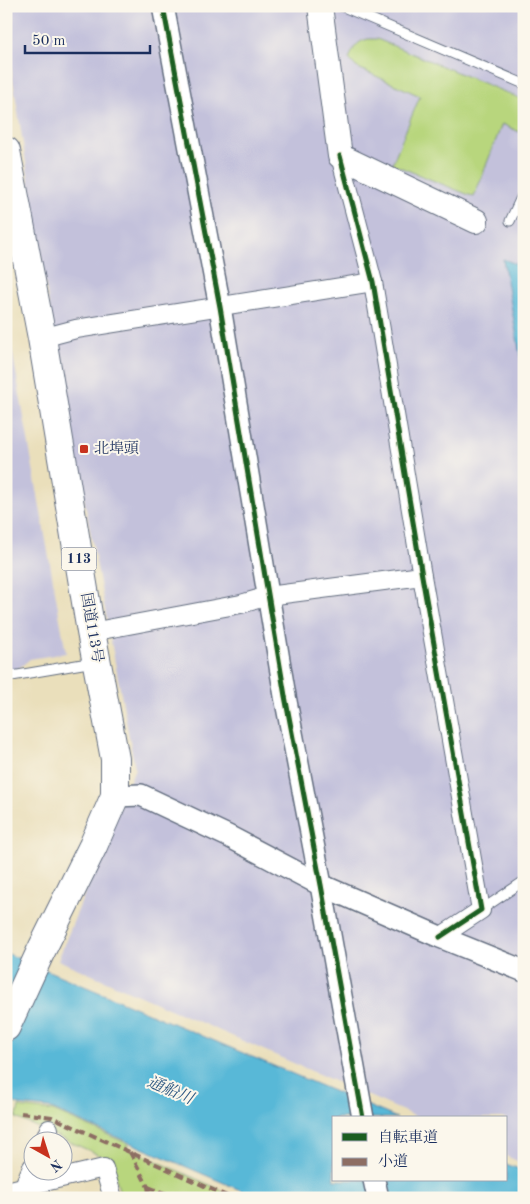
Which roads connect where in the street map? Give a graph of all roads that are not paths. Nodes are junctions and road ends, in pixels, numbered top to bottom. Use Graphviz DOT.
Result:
graph roads {
  1 [pos="163,6"];
  2 [pos="320,6"];
  3 [pos="341,6"];
  4 [pos="524,84"];
  5 [pos="6,151"];
  6 [pos="340,156"];
  7 [pos="524,191"];
  8 [pos="476,221"];
  9 [pos="510,221"];
  10 [pos="372,282"];
  11 [pos="220,307"];
  12 [pos="42,338"];
  13 [pos="422,576"];
  14 [pos="268,596"];
  15 [pos="91,632"];
  16 [pos="97,662"];
  17 [pos="6,677"];
  18 [pos="115,796"];
  19 [pos="524,882"];
  20 [pos="321,885"];
  21 [pos="481,910"];
  22 [pos="440,937"];
  23 [pos="524,971"];
  24 [pos="6,1027"];
  25 [pos="363,1116"];
  26 [pos="22,1181"];
  27 [pos="374,1182"];
  28 [pos="14,1192"];
  29 [pos="113,1198"];
  30 [pos="378,1198"];
  1 -- 11 [label="street"];
  2 -- 6 [label="main road"];
  3 -- 4 [label="lane"];
  5 -- 12 [label="highway, 国道113号 / 113"];
  6 -- 8 [label="main road"];
  6 -- 10 [label="street"];
  7 -- 9 [label="lane"];
  10 -- 11 [label="street"];
  10 -- 13 [label="street"];
  11 -- 12 [label="street"];
  11 -- 14 [label="street"];
  12 -- 15 [label="highway, 国道113号 / 113"];
  13 -- 14 [label="street"];
  13 -- 21 [label="street"];
  14 -- 15 [label="street"];
  14 -- 20 [label="street"];
  15 -- 16 [label="highway, 国道113号 / 113"];
  16 -- 17 [label="lane"];
  16 -- 18 [label="highway, 国道113号 / 113"];
  18 -- 20 [label="street"];
  18 -- 24 [label="highway, 国道113号 / 113"];
  19 -- 21 [label="lane"];
  20 -- 22 [label="street"];
  20 -- 25 [label="street"];
  21 -- 22 [label="street"];
  22 -- 23 [label="street"];
  26 -- 28 [label="street"];
  27 -- 30 [label="street"];
  28 -- 29 [label="street"];
}
